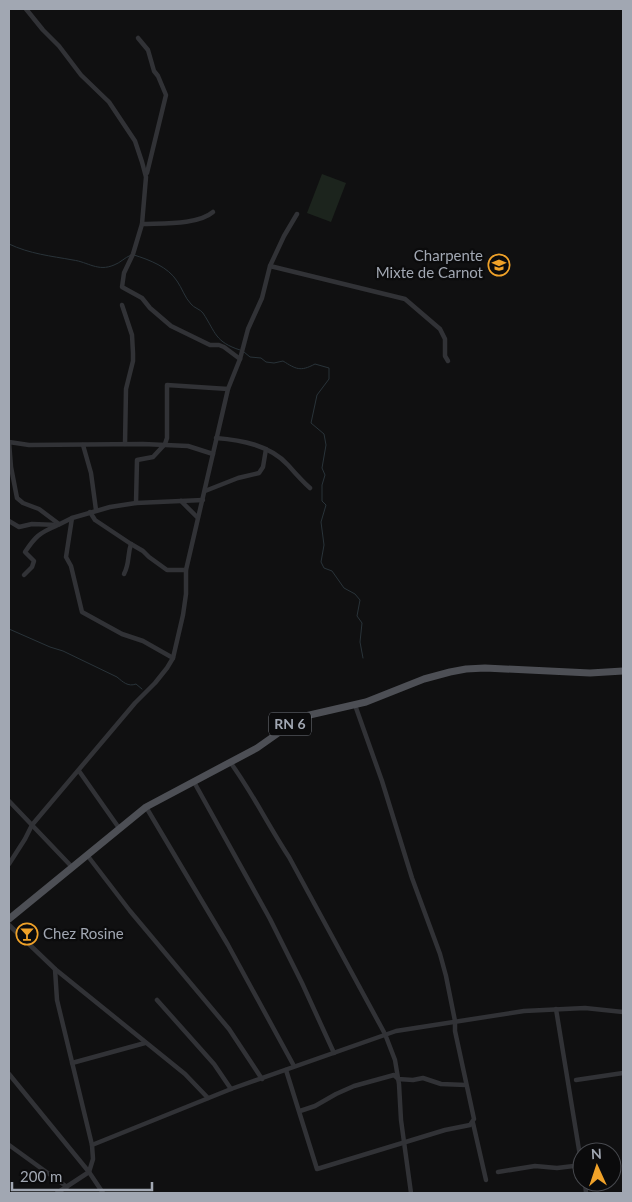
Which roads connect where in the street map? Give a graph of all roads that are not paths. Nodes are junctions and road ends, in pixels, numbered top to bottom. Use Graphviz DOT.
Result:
graph roads {
  1 [pos="26,9"];
  2 [pos="138,38"];
  3 [pos="146,177"];
  4 [pos="213,212"];
  5 [pos="297,214"];
  6 [pos="142,224"];
  7 [pos="270,266"];
  8 [pos="122,305"];
  9 [pos="240,358"];
  10 [pos="448,360"];
  11 [pos="228,389"];
  12 [pos="216,438"];
  13 [pos="125,444"];
  14 [pos="164,444"];
  15 [pos="83,445"];
  16 [pos="266,449"];
  17 [pos="213,454"];
  18 [pos="310,488"];
  19 [pos="205,491"];
  20 [pos="203,500"];
  21 [pos="181,501"];
  22 [pos="136,503"];
  23 [pos="96,510"];
  24 [pos="90,512"];
  25 [pos="197,517"];
  26 [pos="72,518"];
  27 [pos="9,521"];
  28 [pos="58,524"];
  29 [pos="131,544"];
  30 [pos="186,570"];
  31 [pos="124,574"];
  32 [pos="24,575"];
  33 [pos="172,658"];
  34 [pos="623,671"];
  35 [pos="355,705"];
  36 [pos="230,761"];
  37 [pos="79,771"];
  38 [pos="194,782"];
  39 [pos="9,801"];
  40 [pos="146,807"];
  41 [pos="32,825"];
  42 [pos="119,828"];
  43 [pos="86,855"];
  44 [pos="9,864"];
  45 [pos="72,867"];
  46 [pos="9,919"];
  47 [pos="9,925"];
  48 [pos="55,970"];
  49 [pos="157,1000"];
  50 [pos="556,1009"];
  51 [pos="623,1012"];
  52 [pos="455,1021"];
  53 [pos="386,1034"];
  54 [pos="145,1043"];
  55 [pos="334,1052"];
  56 [pos="72,1063"];
  57 [pos="294,1066"];
  58 [pos="286,1070"];
  59 [pos="9,1074"];
  60 [pos="623,1074"];
  61 [pos="262,1079"];
  62 [pos="398,1079"];
  63 [pos="576,1080"];
  64 [pos="466,1085"];
  65 [pos="231,1089"];
  66 [pos="208,1098"];
  67 [pos="300,1111"];
  68 [pos="473,1123"];
  69 [pos="578,1142"];
  70 [pos="404,1143"];
  71 [pos="9,1145"];
  72 [pos="92,1145"];
  73 [pos="572,1167"];
  74 [pos="89,1172"];
  75 [pos="498,1172"];
  76 [pos="486,1180"];
  77 [pos="67,1187"];
  78 [pos="57,1193"];
  79 [pos="103,1193"];
  80 [pos="411,1193"];
  1 -- 3 [label="street"];
  2 -- 3 [label="street"];
  3 -- 6 [label="street"];
  4 -- 6 [label="street"];
  5 -- 7 [label="street"];
  6 -- 9 [label="street"];
  7 -- 9 [label="street"];
  7 -- 10 [label="street"];
  8 -- 13 [label="street"];
  9 -- 11 [label="street"];
  11 -- 12 [label="street"];
  11 -- 14 [label="street"];
  12 -- 16 [label="street"];
  12 -- 17 [label="street"];
  13 -- 14 [label="street"];
  13 -- 15 [label="street"];
  14 -- 17 [label="street"];
  14 -- 22 [label="street"];
  15 -- 23 [label="street"];
  15 -- 28 [label="street"];
  16 -- 18 [label="street"];
  16 -- 19 [label="street"];
  17 -- 19 [label="street"];
  19 -- 20 [label="street"];
  20 -- 21 [label="street"];
  20 -- 25 [label="street"];
  21 -- 22 [label="street"];
  21 -- 25 [label="street"];
  22 -- 23 [label="street"];
  23 -- 24 [label="street"];
  24 -- 26 [label="street"];
  24 -- 29 [label="street"];
  25 -- 30 [label="street"];
  26 -- 28 [label="street"];
  26 -- 33 [label="street"];
  27 -- 28 [label="street"];
  28 -- 32 [label="street"];
  29 -- 30 [label="street"];
  29 -- 31 [label="street"];
  30 -- 33 [label="street"];
  33 -- 37 [label="street"];
  34 -- 35 [label="main road, RN 6"];
  35 -- 36 [label="main road, RN 6"];
  35 -- 52 [label="street"];
  36 -- 38 [label="main road, RN 6"];
  36 -- 53 [label="street"];
  37 -- 41 [label="street"];
  37 -- 42 [label="street"];
  38 -- 40 [label="main road, RN 6"];
  38 -- 55 [label="street"];
  39 -- 41 [label="street"];
  40 -- 42 [label="main road, RN 6"];
  40 -- 57 [label="street"];
  41 -- 44 [label="street"];
  41 -- 45 [label="street"];
  42 -- 43 [label="main road, RN 6"];
  43 -- 45 [label="main road, RN 6"];
  43 -- 61 [label="street"];
  45 -- 46 [label="main road, RN 6"];
  47 -- 48 [label="street"];
  48 -- 54 [label="street"];
  48 -- 56 [label="street"];
  49 -- 65 [label="street"];
  50 -- 51 [label="street"];
  50 -- 52 [label="street"];
  50 -- 69 [label="street"];
  52 -- 53 [label="street"];
  52 -- 64 [label="street"];
  53 -- 55 [label="street"];
  53 -- 62 [label="street"];
  54 -- 56 [label="street"];
  54 -- 66 [label="street"];
  55 -- 57 [label="street"];
  56 -- 72 [label="street"];
  57 -- 58 [label="street"];
  58 -- 61 [label="street"];
  58 -- 67 [label="street"];
  59 -- 74 [label="street"];
  60 -- 63 [label="street"];
  61 -- 65 [label="street"];
  62 -- 64 [label="street"];
  62 -- 67 [label="street"];
  62 -- 70 [label="street"];
  64 -- 68 [label="street"];
  65 -- 66 [label="street"];
  66 -- 72 [label="street"];
  67 -- 70 [label="street"];
  68 -- 70 [label="street"];
  68 -- 76 [label="street"];
  70 -- 80 [label="street"];
  71 -- 77 [label="street"];
  72 -- 74 [label="street"];
  73 -- 75 [label="street"];
  74 -- 77 [label="street"];
  74 -- 79 [label="street"];
  77 -- 78 [label="street"];
}
